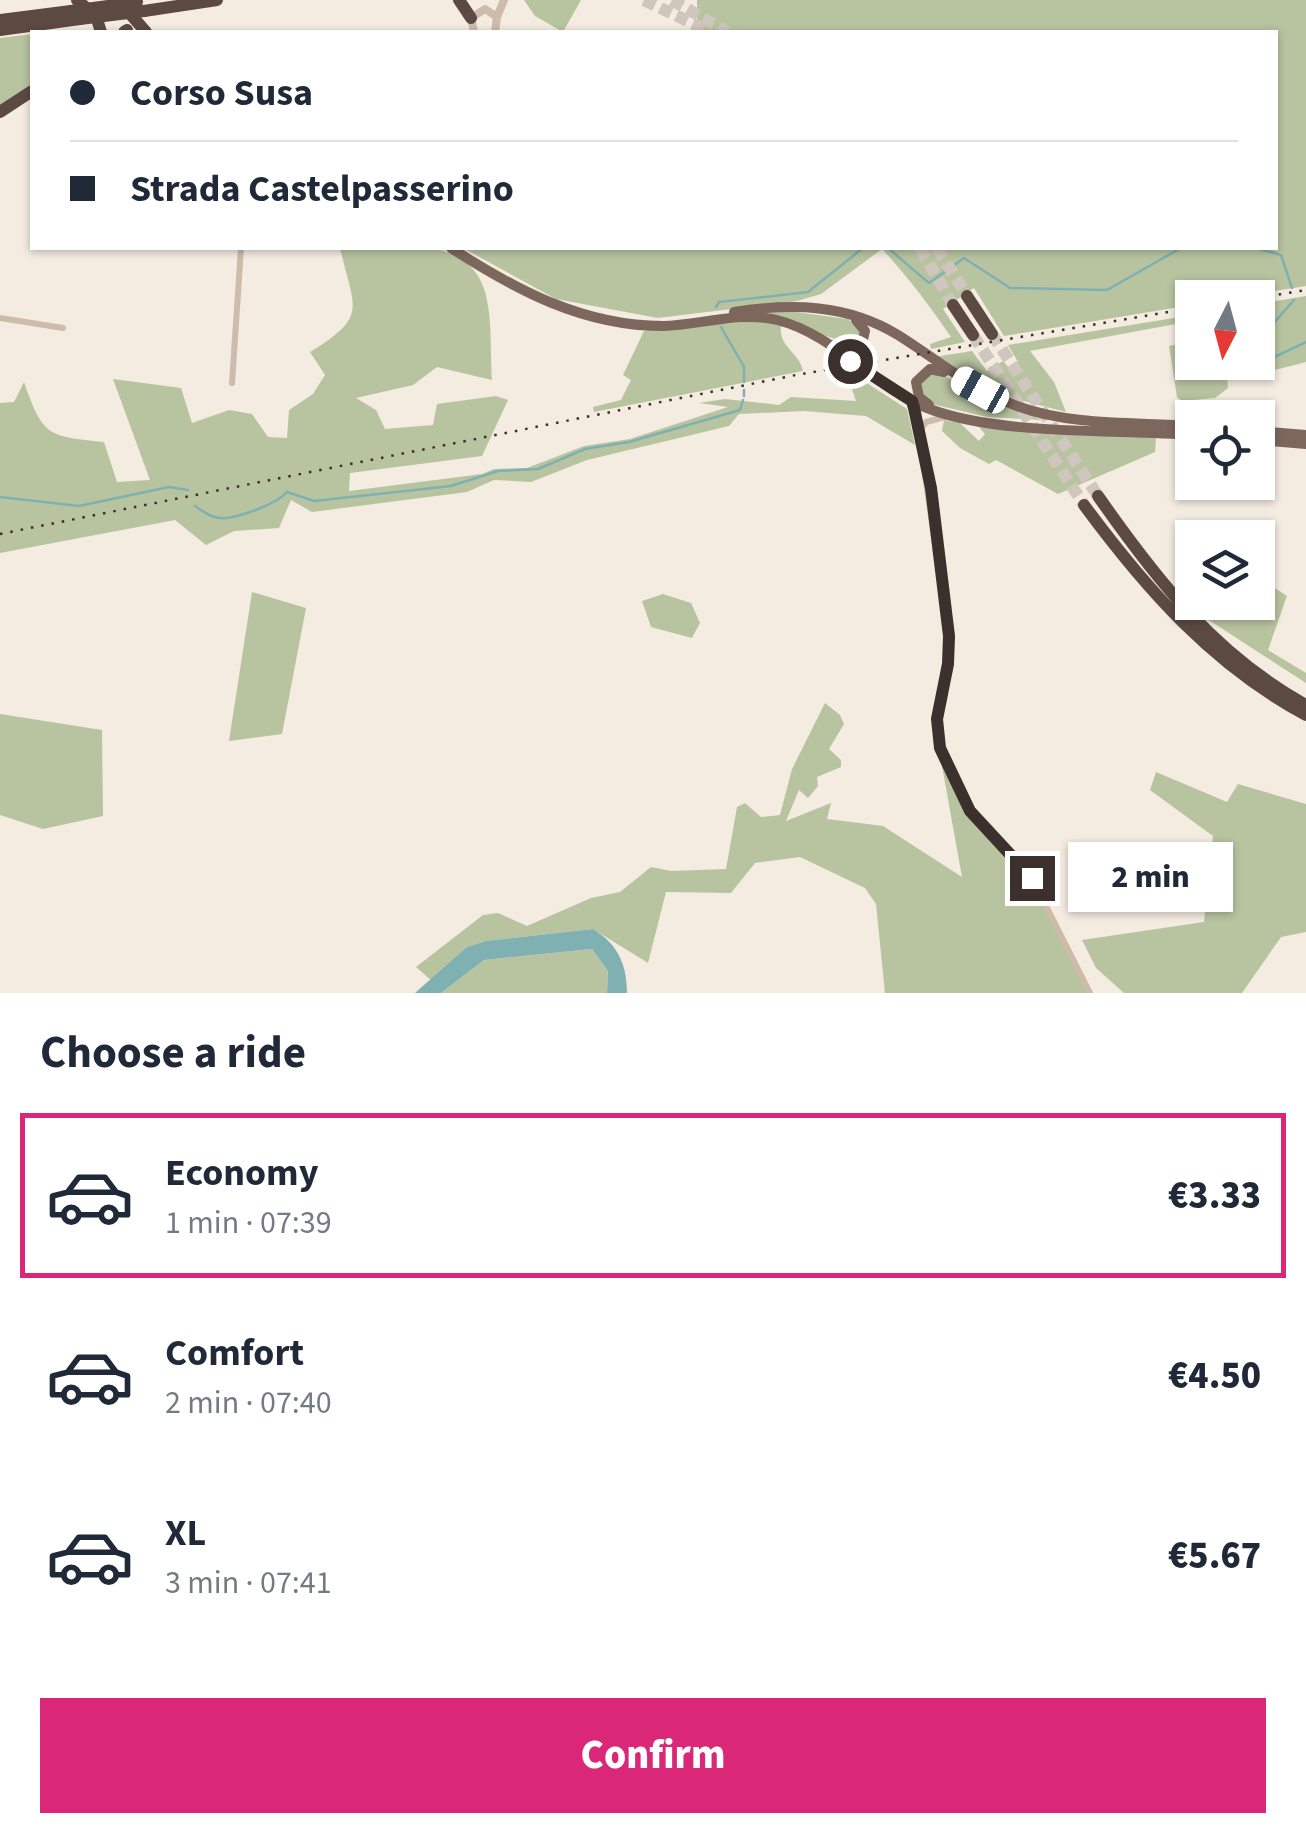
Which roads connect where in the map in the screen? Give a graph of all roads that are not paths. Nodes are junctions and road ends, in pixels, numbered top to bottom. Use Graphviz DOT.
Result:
graph roads {
  1 [pos="118,0"];
  2 [pos="217,0"];
  3 [pos="459,0"];
  4 [pos="501,0"];
  5 [pos="144,4"];
  6 [pos="75,8"];
  7 [pos="484,8"];
  8 [pos="497,17"];
  9 [pos="0,20"];
  10 [pos="472,25"];
  11 [pos="100,30"];
  12 [pos="123,30"];
  13 [pos="144,30"];
  14 [pos="494,30"];
  15 [pos="0,33"];
  16 [pos="30,92"];
  17 [pos="0,112"];
  18 [pos="242,250"];
  19 [pos="455,250"];
  20 [pos="967,296"];
  21 [pos="953,305"];
  22 [pos="818,307"];
  23 [pos="0,318"];
  24 [pos="685,324"];
  25 [pos="799,327"];
  26 [pos="63,328"];
  27 [pos="992,334"];
  28 [pos="973,335"];
  29 [pos="232,383"];
  30 [pos="980,390"];
  31 [pos="912,401"];
  32 [pos="952,416"];
  33 [pos="1175,425"];
  34 [pos="920,432"];
  35 [pos="1275,432"];
  36 [pos="1175,434"];
  37 [pos="1306,435"];
  38 [pos="1275,441"];
  39 [pos="1306,444"];
  40 [pos="1098,496"];
  41 [pos="1084,505"];
  42 [pos="1306,704"];
  43 [pos="1306,714"];
  44 [pos="1090,993"];
  1 -- 6 [label="highway, bridge"];
  1 -- 13 [label="highway"];
  2 -- 5 [label="highway"];
  3 -- 10 [label="highway"];
  4 -- 7 [label="street"];
  4 -- 8 [label="street"];
  5 -- 6 [label="highway, bridge"];
  6 -- 9 [label="highway"];
  6 -- 11 [label="highway"];
  6 -- 12 [label="main road"];
  6 -- 15 [label="highway"];
  7 -- 8 [label="street"];
  7 -- 10 [label="street"];
  8 -- 14 [label="street"];
  16 -- 17 [label="highway"];
  18 -- 29 [label="street"];
  19 -- 24 [label="main road"];
  20 -- 27 [label="highway"];
  21 -- 28 [label="highway"];
  22 -- 24 [label="main road"];
  22 -- 25 [label="main road"];
  22 -- 30 [label="main road"];
  23 -- 26 [label="street"];
  24 -- 25 [label="main road"];
  25 -- 31 [label="main road"];
  30 -- 32 [label="main road"];
  30 -- 33 [label="main road"];
  31 -- 32 [label="main road"];
  31 -- 34 [label="street"];
  32 -- 34 [label="street"];
  32 -- 36 [label="main road"];
  34 -- 44 [label="street"];
  35 -- 37 [label="main road"];
  38 -- 39 [label="main road"];
  40 -- 42 [label="highway"];
  41 -- 43 [label="highway"];
}
